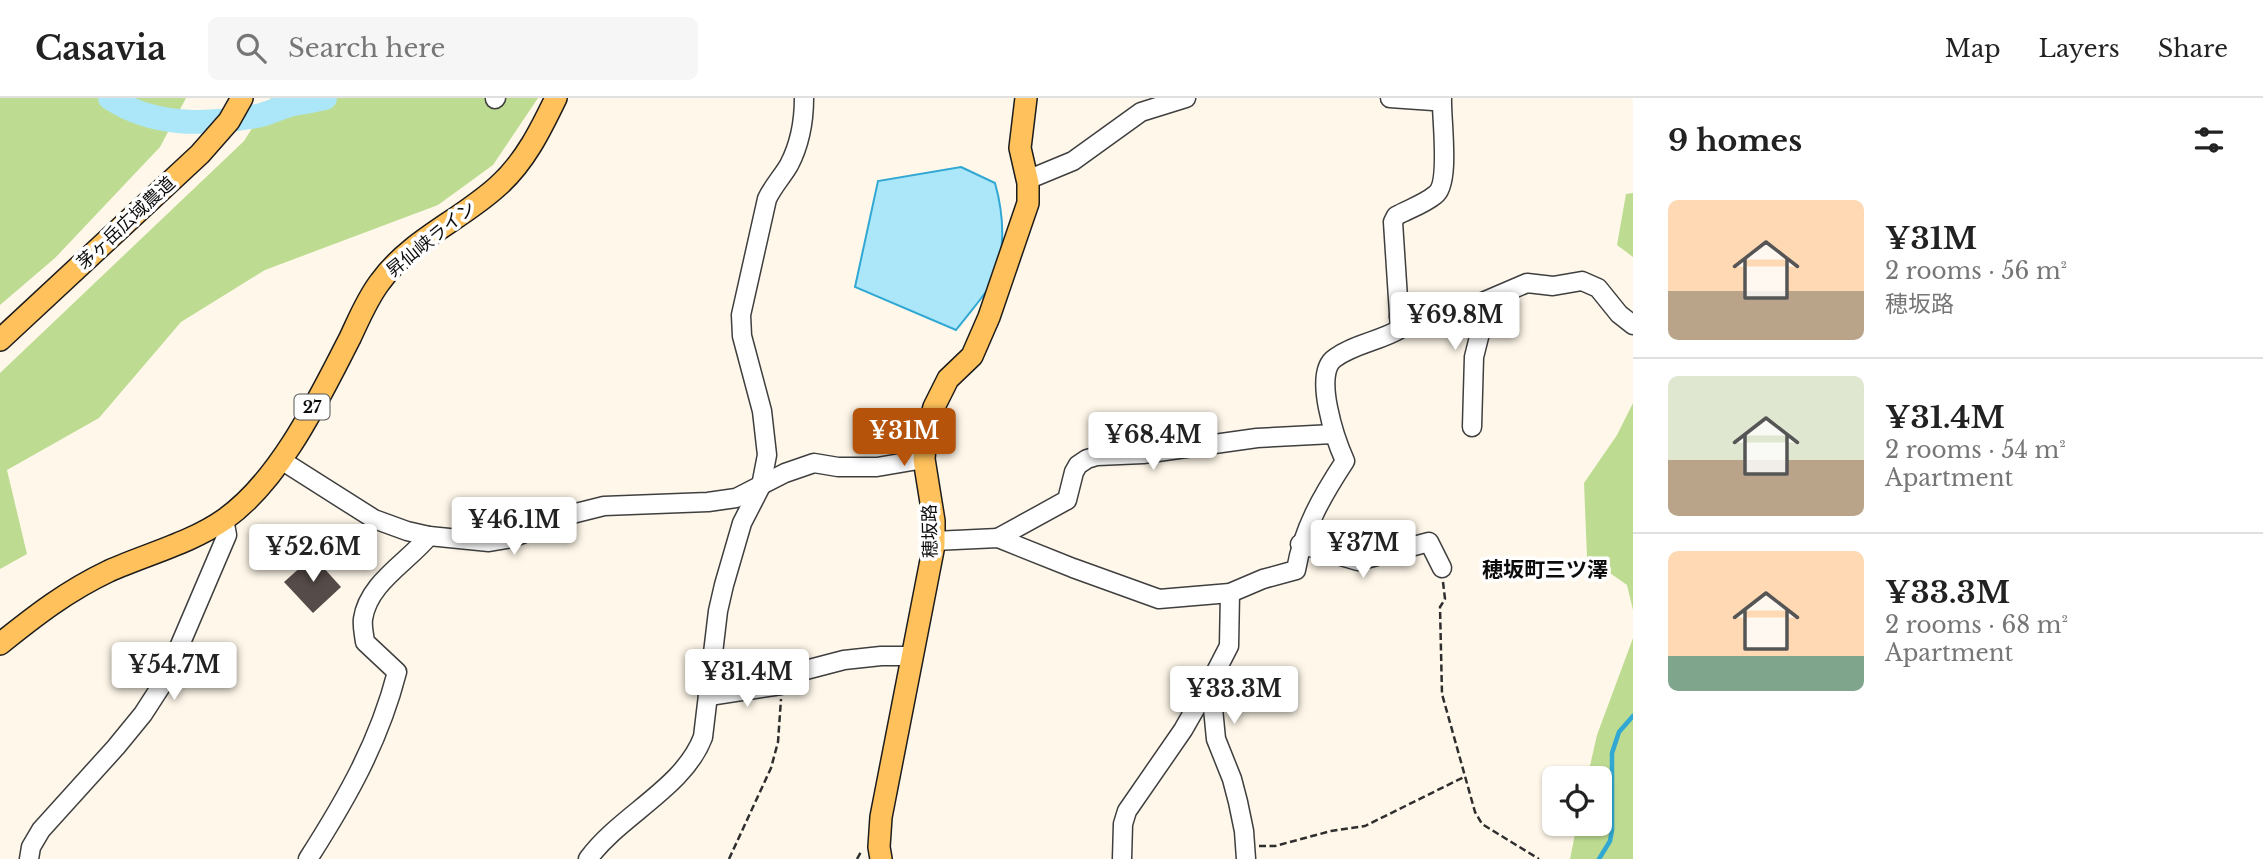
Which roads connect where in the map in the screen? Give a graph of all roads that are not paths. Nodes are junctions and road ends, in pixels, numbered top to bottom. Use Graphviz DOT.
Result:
graph roads {
  1 [pos="242,98"];
  2 [pos="556,98"];
  3 [pos="804,98"];
  4 [pos="1026,98"];
  5 [pos="1186,98"];
  6 [pos="1390,98"];
  7 [pos="1027,180"];
  8 [pos="1450,316"];
  9 [pos="1399,317"];
  10 [pos="1633,325"];
  11 [pos="0,340"];
  12 [pos="1472,427"];
  13 [pos="1334,434"];
  14 [pos="924,459"];
  15 [pos="281,460"];
  16 [pos="761,486"];
  17 [pos="225,519"];
  18 [pos="429,536"];
  19 [pos="998,538"];
  20 [pos="934,541"];
  21 [pos="1300,544"];
  22 [pos="1442,569"];
  23 [pos="1230,593"];
  24 [pos="0,645"];
  25 [pos="913,656"];
  26 [pos="1212,679"];
  27 [pos="709,696"];
  28 [pos="1245,853"];
  29 [pos="29,859"];
  30 [pos="308,859"];
  31 [pos="588,859"];
  32 [pos="881,859"];
  33 [pos="1122,859"];
  1 -- 11 [label="main road, 茅ヶ岳広域農道"];
  2 -- 15 [label="main road, 昇仙峡ライン / 27"];
  3 -- 16 [label="street"];
  4 -- 7 [label="main road, 穂坂路"];
  5 -- 7 [label="street"];
  6 -- 9 [label="street"];
  7 -- 14 [label="main road, 穂坂路"];
  8 -- 9 [label="street"];
  8 -- 10 [label="street"];
  8 -- 12 [label="street"];
  9 -- 13 [label="street"];
  13 -- 19 [label="street"];
  13 -- 21 [label="street"];
  14 -- 16 [label="street"];
  14 -- 20 [label="main road, 穂坂路"];
  15 -- 17 [label="main road, 昇仙峡ライン / 27"];
  15 -- 18 [label="street"];
  16 -- 18 [label="street"];
  16 -- 27 [label="street"];
  17 -- 24 [label="main road, 昇仙峡ライン / 27"];
  17 -- 29 [label="street"];
  18 -- 30 [label="street"];
  19 -- 20 [label="street"];
  19 -- 23 [label="street"];
  20 -- 25 [label="main road, 穂坂路"];
  21 -- 22 [label="street"];
  21 -- 23 [label="street"];
  23 -- 26 [label="street"];
  25 -- 27 [label="street"];
  25 -- 32 [label="main road, 穂坂路"];
  26 -- 28 [label="street"];
  26 -- 33 [label="street"];
  27 -- 31 [label="street"];
}
